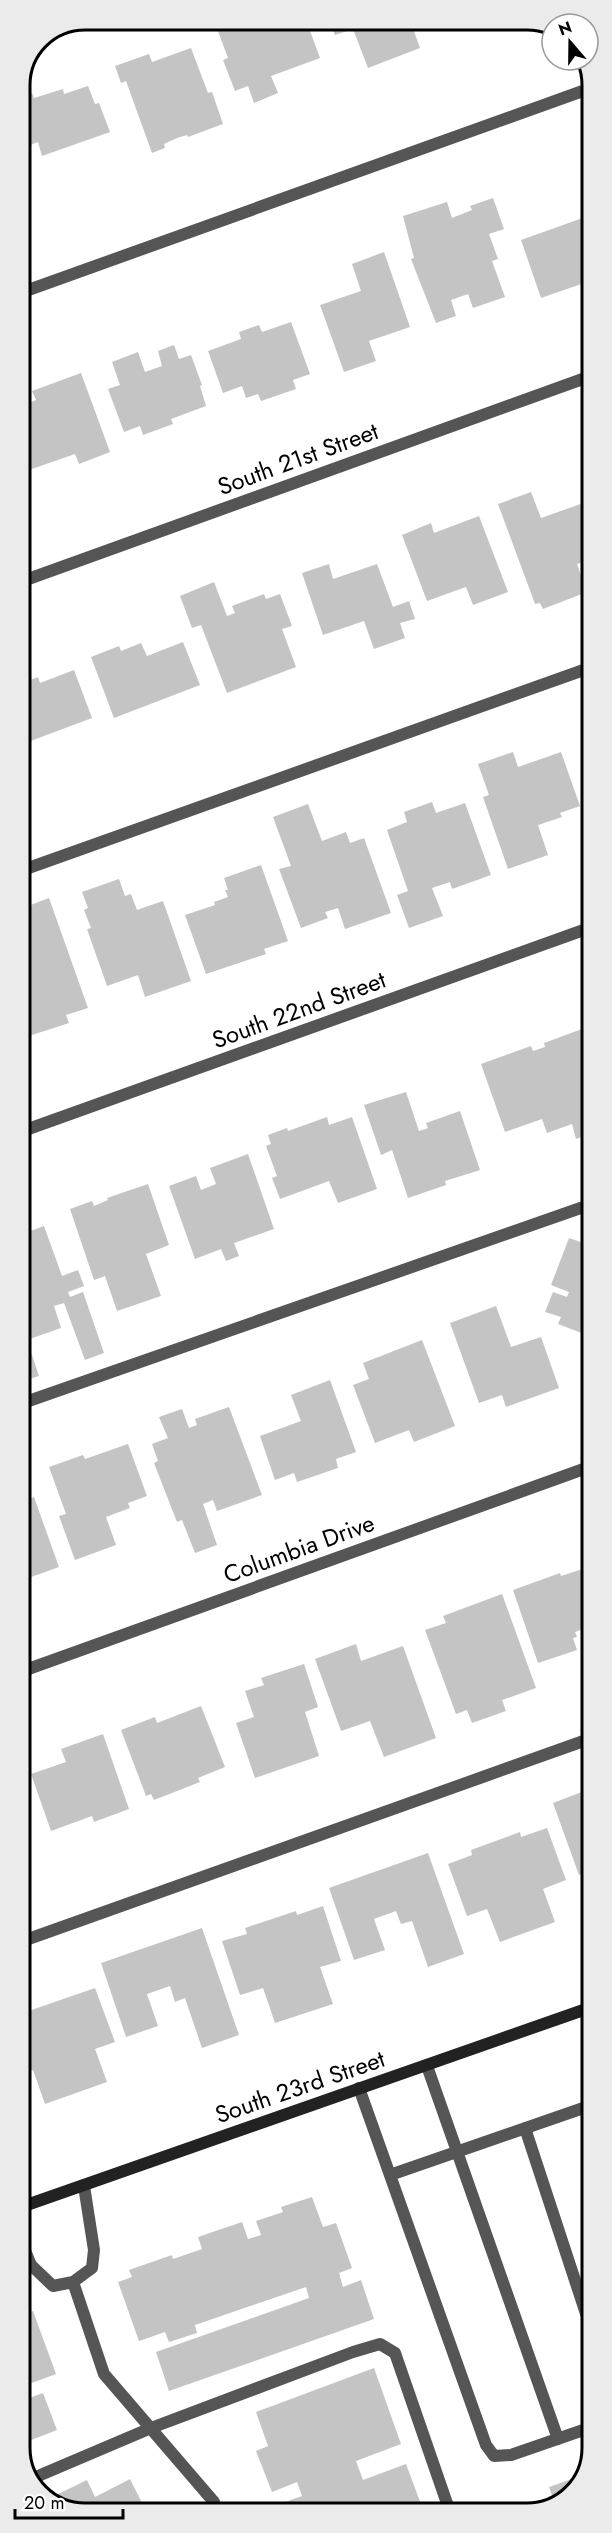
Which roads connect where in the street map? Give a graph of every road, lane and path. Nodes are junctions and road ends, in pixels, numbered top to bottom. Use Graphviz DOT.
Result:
graph roads {
  1 [pos="582,91"];
  2 [pos="30,288"];
  3 [pos="582,379"];
  4 [pos="30,578"];
  5 [pos="582,671"];
  6 [pos="30,867"];
  7 [pos="582,931"];
  8 [pos="30,1128"];
  9 [pos="582,1207"];
  10 [pos="30,1401"];
  11 [pos="582,1470"];
  12 [pos="30,1668"];
  13 [pos="582,1742"];
  14 [pos="30,1938"];
  15 [pos="582,2011"];
  16 [pos="427,2066"];
  17 [pos="359,2088"];
  18 [pos="582,2108"];
  19 [pos="525,2128"];
  20 [pos="457,2153"];
  21 [pos="390,2175"];
  22 [pos="84,2186"];
  23 [pos="30,2204"];
  24 [pos="30,2263"];
  25 [pos="73,2282"];
  26 [pos="582,2302"];
  27 [pos="152,2428"];
  28 [pos="582,2431"];
  29 [pos="558,2439"];
  30 [pos="38,2476"];
  31 [pos="214,2503"];
  32 [pos="447,2503"];
  1 -- 2 [label="street"];
  3 -- 4 [label="street, South 21st Street"];
  5 -- 6 [label="street"];
  7 -- 8 [label="street, South 22nd Street"];
  9 -- 10 [label="street"];
  11 -- 12 [label="street, Columbia Drive"];
  13 -- 14 [label="street"];
  15 -- 16 [label="street, South 23rd Street"];
  16 -- 17 [label="street, South 23rd Street"];
  16 -- 20 [label="street"];
  17 -- 21 [label="street"];
  17 -- 22 [label="street, South 23rd Street"];
  18 -- 19 [label="street"];
  19 -- 20 [label="street"];
  19 -- 26 [label="street"];
  20 -- 21 [label="street"];
  20 -- 29 [label="street"];
  21 -- 29 [label="street"];
  22 -- 23 [label="street, South 23rd Street"];
  22 -- 25 [label="street"];
  24 -- 25 [label="street"];
  25 -- 27 [label="street"];
  27 -- 30 [label="street"];
  27 -- 31 [label="street"];
  27 -- 32 [label="street"];
  28 -- 29 [label="street"];
}
